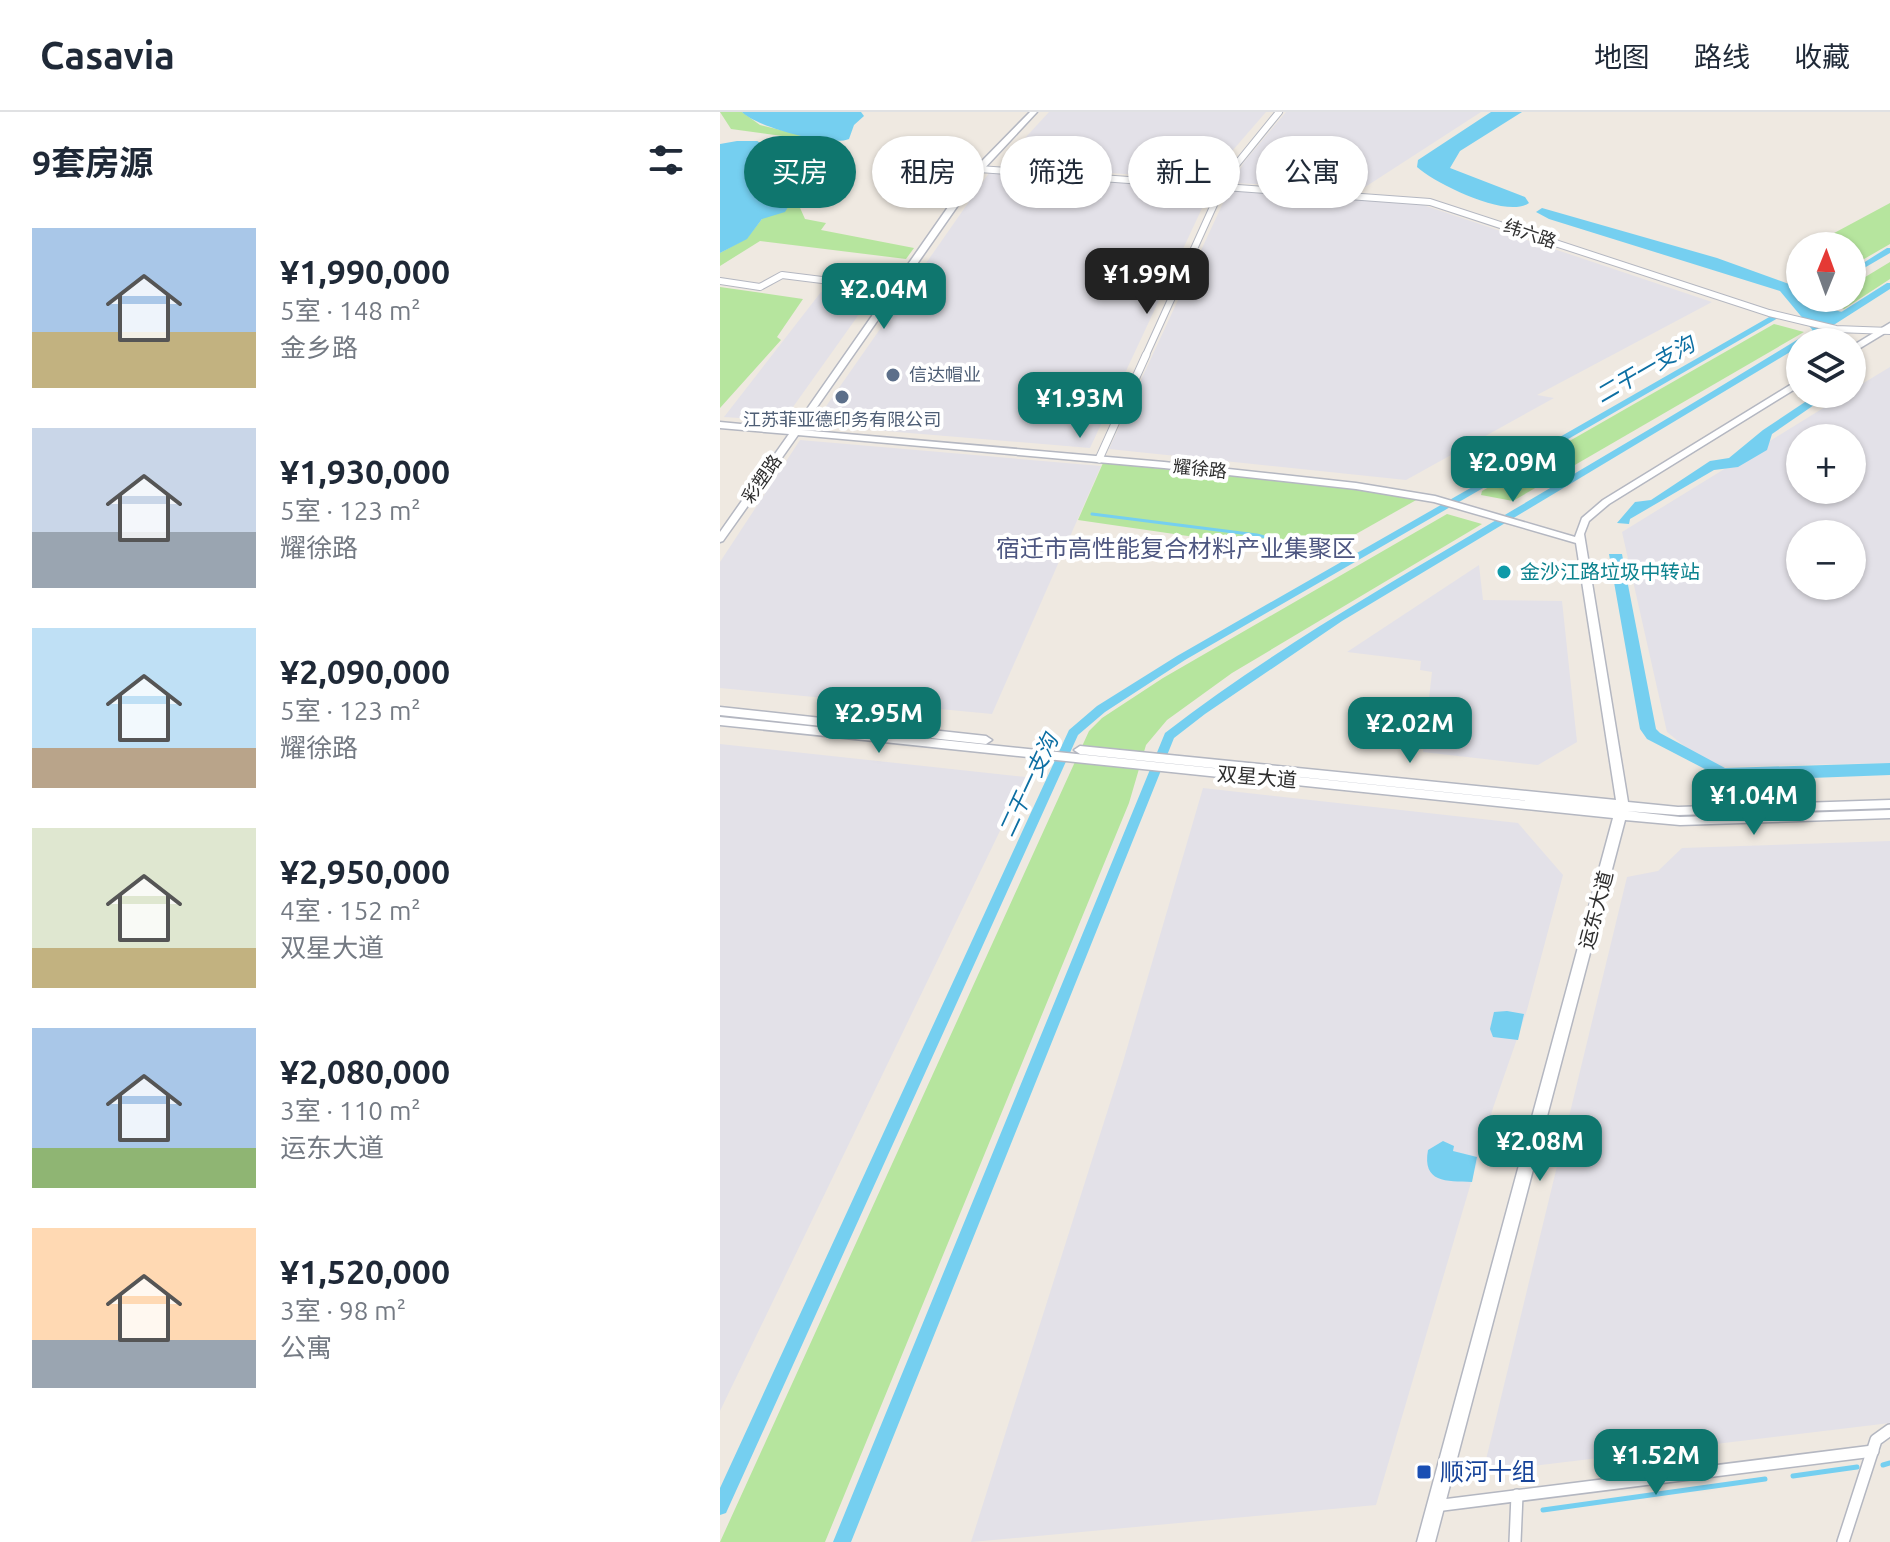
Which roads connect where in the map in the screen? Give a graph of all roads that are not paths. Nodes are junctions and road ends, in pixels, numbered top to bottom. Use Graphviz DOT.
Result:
graph roads {
  1 [pos="1034,112"];
  2 [pos="1279,112"];
  3 [pos="1240,163"];
  4 [pos="984,164"];
  5 [pos="984,169"];
  6 [pos="1128,180"];
  7 [pos="1240,188"];
  8 [pos="951,208"];
  9 [pos="1213,208"];
  10 [pos="720,281"];
  11 [pos="894,289"];
  12 [pos="1887,330"];
  13 [pos="1866,342"];
  14 [pos="1786,391"];
  15 [pos="720,425"];
  16 [pos="795,431"];
  17 [pos="1099,459"];
  18 [pos="720,539"];
  19 [pos="1578,541"];
  20 [pos="720,711"];
  21 [pos="720,721"];
  22 [pos="1043,750"];
  23 [pos="1890,804"];
  24 [pos="1622,810"];
  25 [pos="1890,814"];
  26 [pos="1890,1430"];
  27 [pos="1873,1451"];
  28 [pos="1517,1495"];
  29 [pos="1435,1506"];
  30 [pos="1426,1542"];
  31 [pos="1515,1542"];
  32 [pos="1843,1542"];
  1 -- 4 [label="street, 彩塑路"];
  2 -- 3 [label="street"];
  5 -- 6 [label="street, 纬六路"];
  7 -- 12 [label="street, 纬六路"];
  8 -- 11 [label="street, 彩塑路"];
  9 -- 17 [label="street"];
  10 -- 11 [label="street"];
  11 -- 16 [label="street, 彩塑路"];
  12 -- 13 [label="street"];
  14 -- 19 [label="street"];
  15 -- 16 [label="street, 耀徐路"];
  16 -- 17 [label="street, 耀徐路"];
  16 -- 18 [label="street, 彩塑路"];
  17 -- 19 [label="street, 耀徐路"];
  19 -- 24 [label="street, 运东大道"];
  20 -- 22 [label="street, 双星大道"];
  21 -- 22 [label="street, 双星大道"];
  22 -- 24 [label="street, 双星大道"];
  23 -- 24 [label="street, 双星大道"];
  24 -- 25 [label="street, 双星大道"];
  24 -- 29 [label="street, 运东大道"];
  26 -- 27 [label="street"];
  27 -- 28 [label="street"];
  27 -- 32 [label="street"];
  28 -- 29 [label="street"];
  28 -- 31 [label="street"];
  29 -- 30 [label="street, 运东大道"];
}
